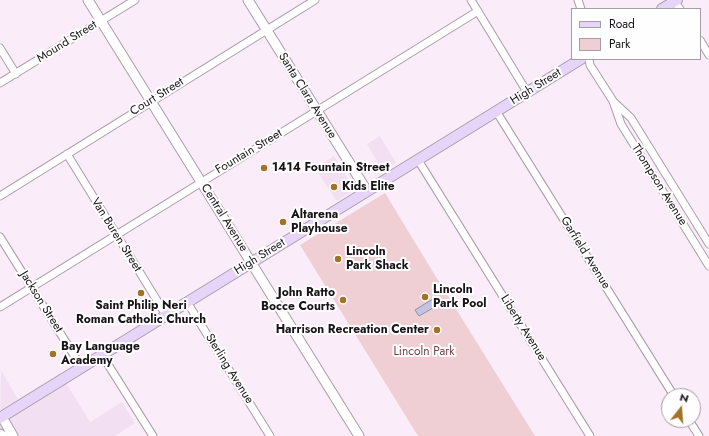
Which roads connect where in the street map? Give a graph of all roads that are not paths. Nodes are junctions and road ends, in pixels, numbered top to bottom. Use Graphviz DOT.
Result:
graph roads {
  1 [pos="88,0"];
  2 [pos="135,0"];
  3 [pos="248,0"];
  4 [pos="315,0"];
  5 [pos="471,0"];
  6 [pos="676,3"];
  7 [pos="664,8"];
  8 [pos="478,11"];
  9 [pos="101,21"];
  10 [pos="266,30"];
  11 [pos="701,42"];
  12 [pos="0,48"];
  13 [pos="709,55"];
  14 [pos="579,60"];
  15 [pos="589,60"];
  16 [pos="16,74"];
  17 [pos="0,83"];
  18 [pos="527,92"];
  19 [pos="151,101"];
  20 [pos="613,102"];
  21 [pos="316,111"];
  22 [pos="496,112"];
  23 [pos="67,154"];
  24 [pos="418,160"];
  25 [pos="201,182"];
  26 [pos="367,191"];
  27 [pos="0,196"];
  28 [pos="116,235"];
  29 [pos="0,237"];
  30 [pos="709,244"];
  31 [pos="252,262"];
  32 [pos="709,266"];
  33 [pos="32,288"];
  34 [pos="187,302"];
  35 [pos="0,307"];
  36 [pos="166,315"];
  37 [pos="102,355"];
  38 [pos="82,368"];
  39 [pos="669,388"];
  40 [pos="1,418"];
  41 [pos="0,434"];
  42 [pos="3,436"];
  43 [pos="13,436"];
  44 [pos="154,436"];
  45 [pos="270,436"];
  46 [pos="359,436"];
  47 [pos="590,436"];
  1 -- 9 [label="street, Central Avenue"];
  2 -- 9 [label="street, Mound Street"];
  3 -- 10 [label="street, Santa Clara Avenue"];
  4 -- 10 [label="street, Court Street"];
  5 -- 8 [label="street"];
  6 -- 7 [label="main road"];
  8 -- 18 [label="street"];
  8 -- 21 [label="street, Fountain Street"];
  9 -- 16 [label="street, Mound Street"];
  9 -- 19 [label="street, Central Avenue"];
  10 -- 19 [label="street, Court Street"];
  10 -- 21 [label="street, Santa Clara Avenue"];
  11 -- 13 [label="street"];
  12 -- 16 [label="street"];
  14 -- 18 [label="main road, High Street"];
  15 -- 20 [label="street, Thompson Avenue"];
  16 -- 17 [label="street, Mound Street"];
  18 -- 22 [label="main road, High Street"];
  19 -- 23 [label="street, Court Street"];
  19 -- 25 [label="street, Central Avenue"];
  20 -- 30 [label="street, Thompson Avenue"];
  20 -- 32 [label="street, Thompson Avenue"];
  21 -- 25 [label="street, Fountain Street"];
  21 -- 26 [label="street, Santa Clara Avenue"];
  22 -- 24 [label="main road, High Street"];
  22 -- 39 [label="street, Garfield Avenue"];
  23 -- 27 [label="street, Court Street"];
  23 -- 28 [label="street, Van Buren Street"];
  24 -- 26 [label="main road, High Street"];
  24 -- 47 [label="street, Liberty Avenue"];
  25 -- 28 [label="street, Fountain Street"];
  25 -- 31 [label="street, Central Avenue"];
  26 -- 31 [label="main road, High Street"];
  28 -- 33 [label="street, Fountain Street"];
  28 -- 36 [label="street, Van Buren Street"];
  29 -- 33 [label="street, Jackson Street"];
  31 -- 34 [label="main road, High Street"];
  31 -- 46 [label="street, Central Avenue"];
  33 -- 35 [label="street, Fountain Street"];
  33 -- 38 [label="street, Jackson Street"];
  34 -- 36 [label="main road, High Street"];
  34 -- 45 [label="street, Sterling Avenue"];
  36 -- 37 [label="main road, High Street"];
  37 -- 38 [label="main road, High Street"];
  37 -- 44 [label="street"];
  38 -- 40 [label="main road, High Street"];
  40 -- 43 [label="street"];
  41 -- 42 [label="street"];
}
